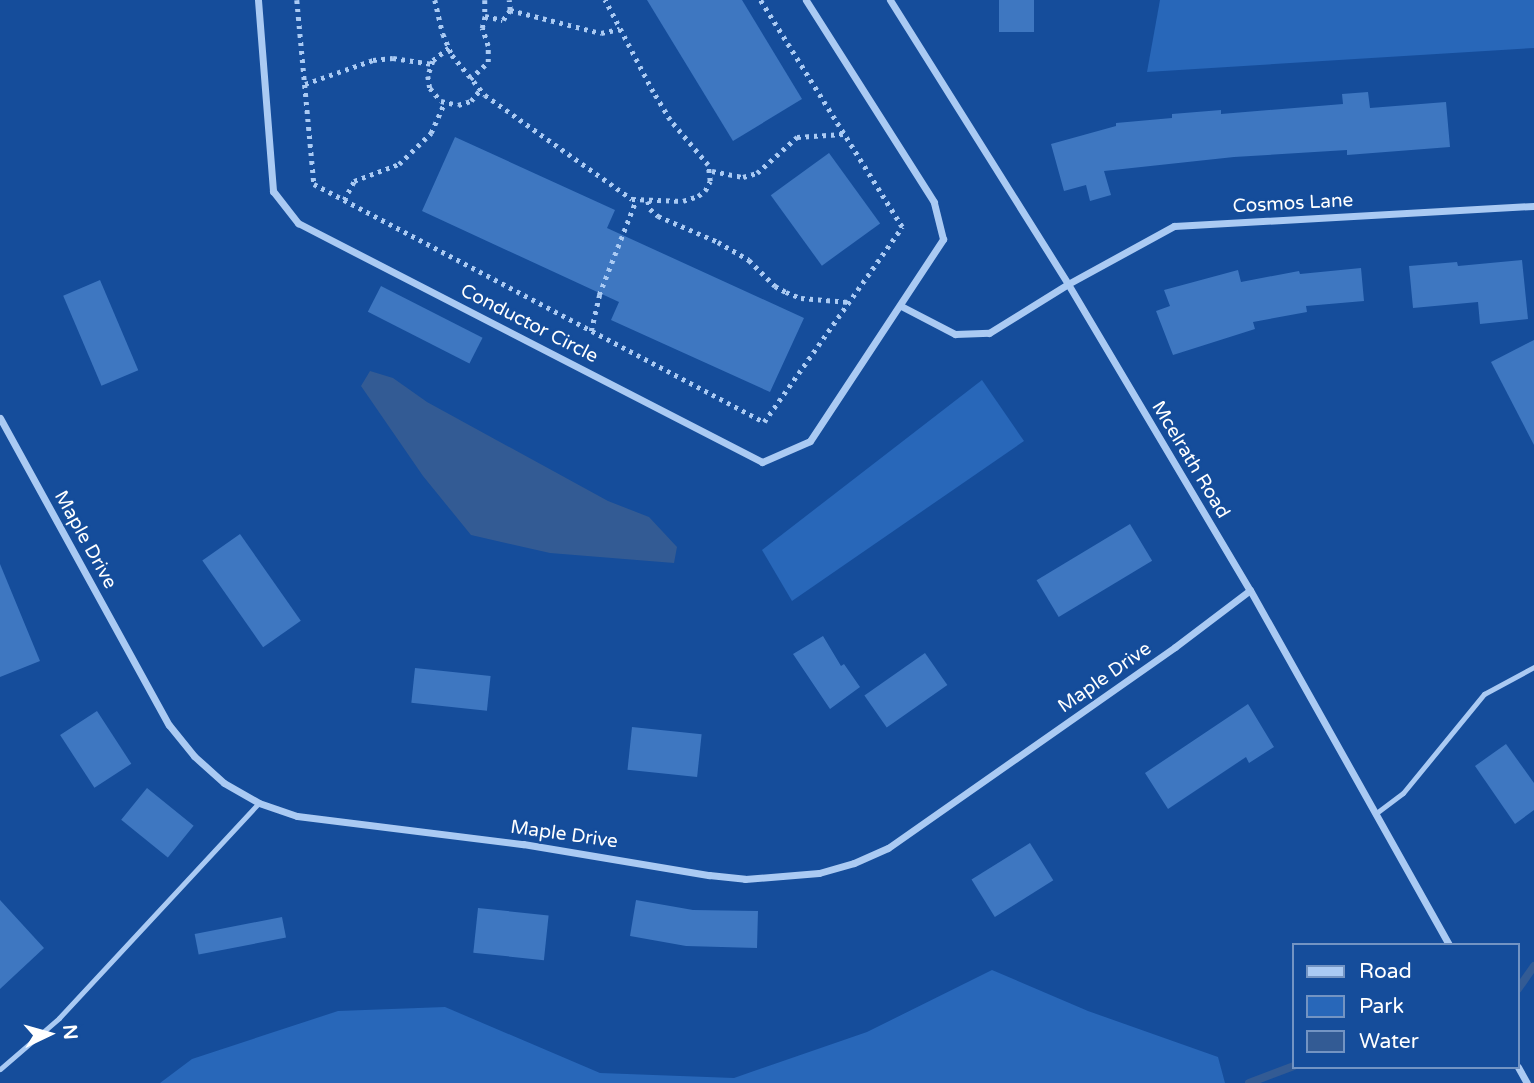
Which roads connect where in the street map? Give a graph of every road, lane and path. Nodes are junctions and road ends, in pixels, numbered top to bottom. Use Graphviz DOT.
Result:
graph roads {
  1 [pos="258,0"];
  2 [pos="297,0"];
  3 [pos="435,0"];
  4 [pos="485,0"];
  5 [pos="509,0"];
  6 [pos="605,0"];
  7 [pos="760,0"];
  8 [pos="806,0"];
  9 [pos="890,0"];
  10 [pos="510,10"];
  11 [pos="485,16"];
  12 [pos="620,29"];
  13 [pos="449,48"];
  14 [pos="433,64"];
  15 [pos="470,79"];
  16 [pos="305,84"];
  17 [pos="480,90"];
  18 [pos="445,103"];
  19 [pos="843,134"];
  20 [pos="711,171"];
  21 [pos="636,200"];
  22 [pos="344,201"];
  23 [pos="648,201"];
  24 [pos="1534,206"];
  25 [pos="1068,284"];
  26 [pos="849,302"];
  27 [pos="901,306"];
  28 [pos="591,332"];
  29 [pos="0,418"];
  30 [pos="1250,590"];
  31 [pos="1534,667"];
  32 [pos="259,803"];
  33 [pos="1375,814"];
  34 [pos="1448,943"];
  35 [pos="0,1069"];
  1 -- 27 [label="street, Conductor Circle"];
  2 -- 16 [label="path"];
  3 -- 13 [label="path"];
  4 -- 11 [label="path"];
  5 -- 10 [label="path"];
  6 -- 12 [label="path"];
  7 -- 19 [label="path"];
  8 -- 27 [label="street, Conductor Circle"];
  9 -- 25 [label="street, Mcelrath Road"];
  10 -- 11 [label="path"];
  10 -- 12 [label="path"];
  11 -- 15 [label="path"];
  12 -- 20 [label="path"];
  13 -- 14 [label="path"];
  13 -- 15 [label="path"];
  14 -- 16 [label="path"];
  14 -- 18 [label="path"];
  15 -- 17 [label="path"];
  16 -- 22 [label="path"];
  17 -- 18 [label="path"];
  17 -- 21 [label="path"];
  18 -- 22 [label="path"];
  19 -- 20 [label="path"];
  19 -- 26 [label="path"];
  20 -- 23 [label="path"];
  21 -- 23 [label="path"];
  21 -- 28 [label="path"];
  22 -- 28 [label="path"];
  23 -- 26 [label="path"];
  24 -- 25 [label="street, Cosmos Lane"];
  25 -- 27 [label="street"];
  25 -- 30 [label="street, Mcelrath Road"];
  26 -- 28 [label="path"];
  29 -- 32 [label="street, Maple Drive"];
  30 -- 32 [label="street, Maple Drive"];
  30 -- 33 [label="street, Mcelrath Road"];
  31 -- 33 [label="lane"];
  32 -- 35 [label="lane"];
  33 -- 34 [label="street, Mcelrath Road"];
}
